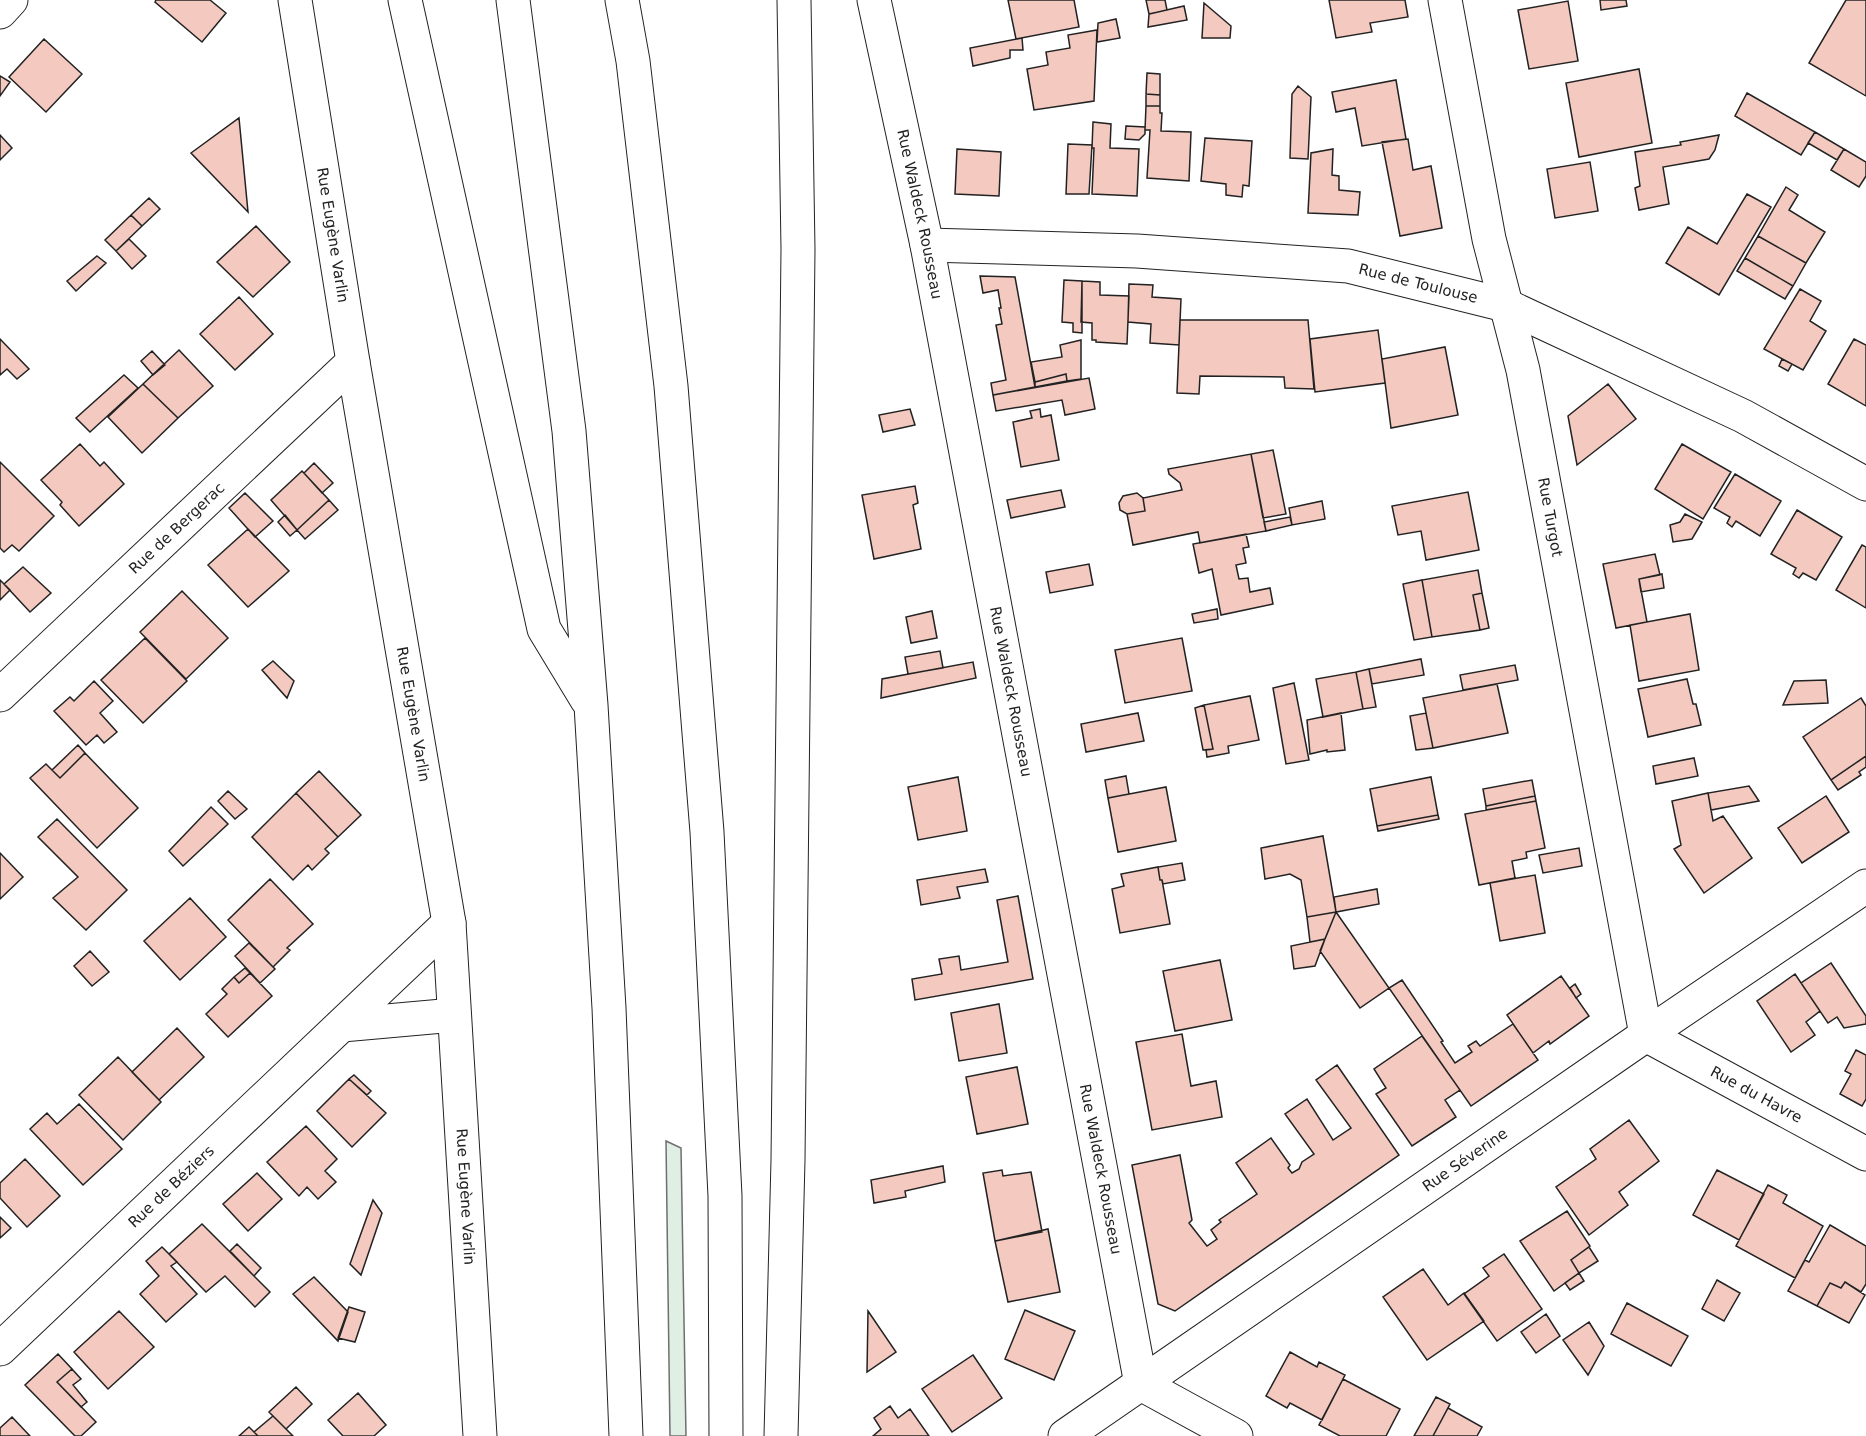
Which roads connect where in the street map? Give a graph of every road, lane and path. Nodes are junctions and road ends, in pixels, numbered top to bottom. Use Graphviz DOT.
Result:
graph roads {
  1 [pos="11,0"];
  2 [pos="295,0"];
  3 [pos="405,0"];
  4 [pos="513,0"];
  5 [pos="622,0"];
  6 [pos="794,0"];
  7 [pos="874,0"];
  8 [pos="1446,0"];
  9 [pos="0,12"];
  10 [pos="927,245"];
  11 [pos="1505,305"];
  12 [pos="353,362"];
  13 [pos="1866,484"];
  14 [pos="0,695"];
  15 [pos="591,705"];
  16 [pos="1866,886"];
  17 [pos="449,923"];
  18 [pos="454,1015"];
  19 [pos="342,1025"];
  20 [pos="1646,1035"];
  21 [pos="1866,1154"];
  22 [pos="0,1349"];
  23 [pos="1141,1384"];
  24 [pos="480,1436"];
  25 [pos="626,1436"];
  26 [pos="726,1436"];
  27 [pos="781,1436"];
  28 [pos="1065,1436"];
  29 [pos="1236,1436"];
  1 -- 9 [label="main road"];
  2 -- 12 [label="main road, Rue Eugène Varlin"];
  3 -- 15 [label="main road"];
  4 -- 15 [label="main road"];
  5 -- 26 [label="main road"];
  6 -- 27 [label="main road"];
  7 -- 10 [label="main road, Rue Waldeck Rousseau"];
  8 -- 11 [label="main road, Rue Turgot"];
  10 -- 11 [label="main road, Rue de Toulouse"];
  10 -- 23 [label="main road, Rue Waldeck Rousseau"];
  11 -- 13 [label="main road, Rue de Toulouse"];
  11 -- 20 [label="main road, Rue Turgot"];
  12 -- 14 [label="main road, Rue de Bergerac"];
  12 -- 17 [label="main road, Rue Eugène Varlin"];
  15 -- 25 [label="main road"];
  16 -- 20 [label="main road, Rue Séverine"];
  17 -- 18 [label="main road, Rue Eugène Varlin"];
  17 -- 19 [label="main road, Rue de Béziers"];
  18 -- 19 [label="main road"];
  18 -- 24 [label="main road, Rue Eugène Varlin"];
  19 -- 22 [label="main road, Rue de Béziers"];
  20 -- 21 [label="main road, Rue du Havre"];
  20 -- 23 [label="main road, Rue Séverine"];
  23 -- 28 [label="main road, Rue Séverine"];
  23 -- 29 [label="main road"];
}
